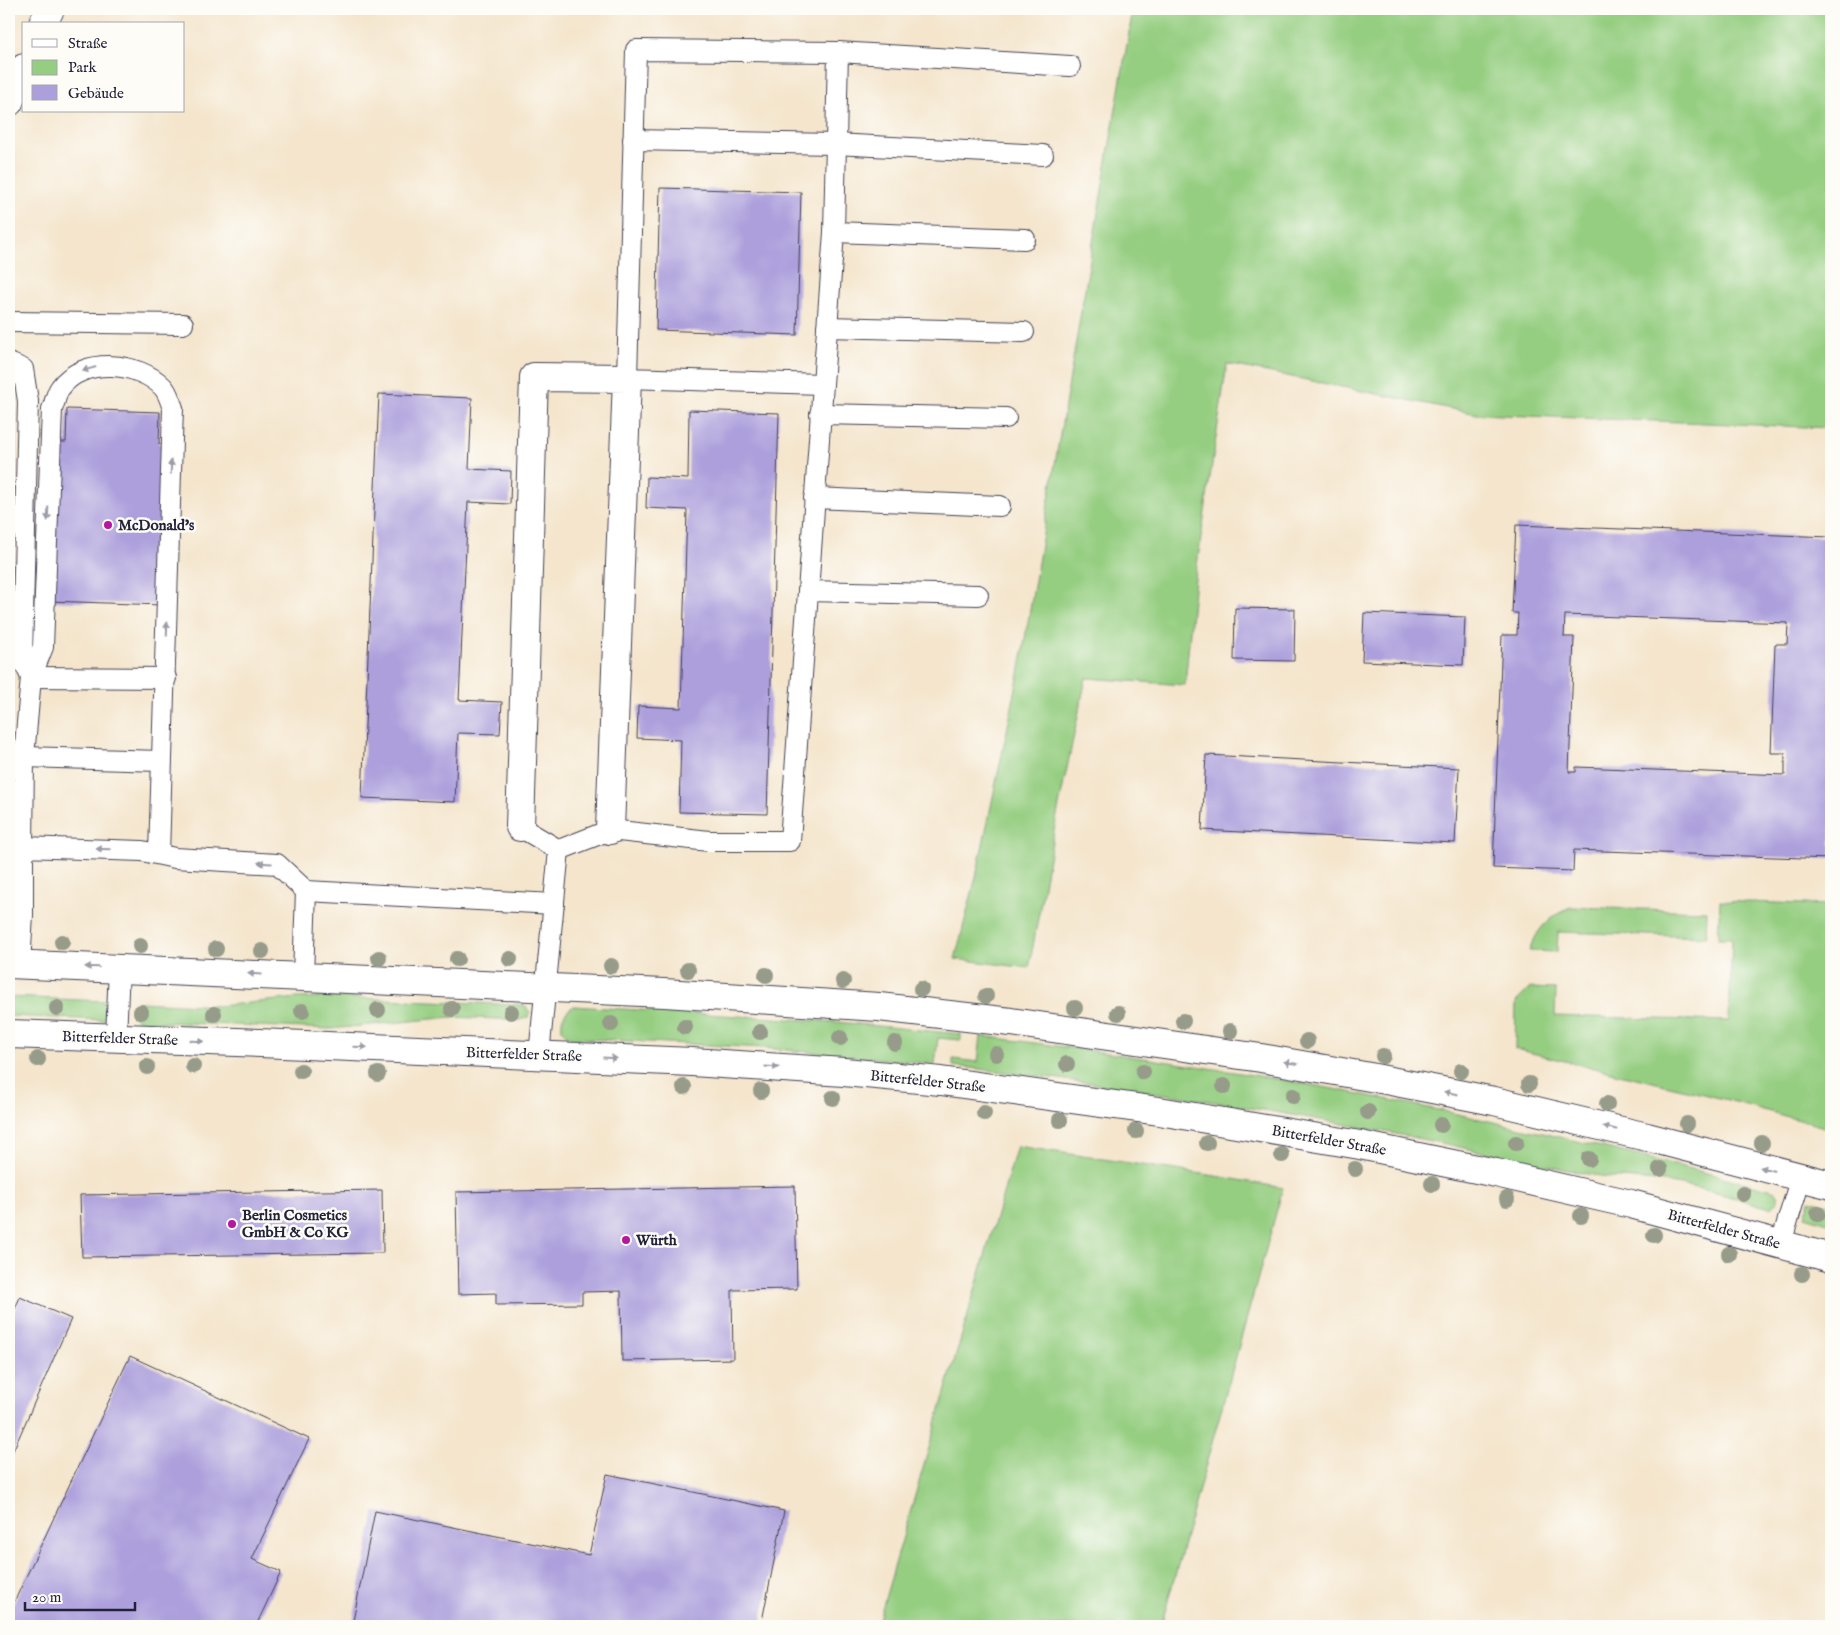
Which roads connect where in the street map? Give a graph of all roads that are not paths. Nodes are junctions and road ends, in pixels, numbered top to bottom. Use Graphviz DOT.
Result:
graph roads {
  1 [pos="50,9"];
  2 [pos="44,22"];
  3 [pos="838,52"];
  4 [pos="1070,66"];
  5 [pos="22,73"];
  6 [pos="9,102"];
  7 [pos="633,140"];
  8 [pos="835,144"];
  9 [pos="1043,155"];
  10 [pos="834,232"];
  11 [pos="1025,239"];
  12 [pos="9,322"];
  13 [pos="182,324"];
  14 [pos="827,327"];
  15 [pos="1024,332"];
  16 [pos="9,363"];
  17 [pos="627,378"];
  18 [pos="822,384"];
  19 [pos="820,414"];
  20 [pos="1006,418"];
  21 [pos="814,498"];
  22 [pos="1000,506"];
  23 [pos="808,591"];
  24 [pos="978,595"];
  25 [pos="31,677"];
  26 [pos="166,678"];
  27 [pos="24,757"];
  28 [pos="161,761"];
  29 [pos="520,827"];
  30 [pos="610,830"];
  31 [pos="559,850"];
  32 [pos="159,854"];
  33 [pos="18,857"];
  34 [pos="306,890"];
  35 [pos="554,904"];
  36 [pos="14,964"];
  37 [pos="119,968"];
  38 [pos="303,976"];
  39 [pos="546,988"];
  40 [pos="9,1034"];
  41 [pos="116,1038"];
  42 [pos="539,1054"];
  43 [pos="1801,1177"];
  44 [pos="1831,1186"];
  45 [pos="1781,1244"];
  46 [pos="1831,1258"];
  1 -- 2 [label="main road"];
  3 -- 4 [label="lane"];
  3 -- 7 [label="lane"];
  3 -- 8 [label="lane"];
  5 -- 6 [label="main road"];
  7 -- 8 [label="lane"];
  7 -- 17 [label="lane"];
  8 -- 9 [label="lane"];
  8 -- 10 [label="lane"];
  10 -- 11 [label="lane"];
  10 -- 14 [label="lane"];
  12 -- 13 [label="lane"];
  14 -- 15 [label="lane"];
  14 -- 18 [label="lane"];
  16 -- 25 [label="lane"];
  17 -- 18 [label="lane"];
  17 -- 29 [label="main road"];
  17 -- 30 [label="main road"];
  18 -- 19 [label="lane"];
  19 -- 20 [label="lane"];
  19 -- 21 [label="lane"];
  21 -- 22 [label="lane"];
  21 -- 23 [label="lane"];
  23 -- 24 [label="lane"];
  23 -- 30 [label="lane"];
  25 -- 26 [label="lane"];
  26 -- 25 [label="lane, one-way"];
  25 -- 27 [label="lane"];
  26 -- 28 [label="lane"];
  27 -- 28 [label="lane"];
  27 -- 33 [label="lane"];
  28 -- 32 [label="lane"];
  29 -- 31 [label="lane"];
  30 -- 31 [label="lane"];
  31 -- 35 [label="lane"];
  32 -- 33 [label="lane, one-way"];
  34 -- 32 [label="lane, one-way"];
  33 -- 36 [label="lane"];
  34 -- 35 [label="lane"];
  34 -- 38 [label="lane"];
  35 -- 39 [label="lane"];
  37 -- 36 [label="main road, one-way"];
  38 -- 37 [label="main road, one-way"];
  37 -- 41 [label="lane"];
  38 -- 39 [label="main road"];
  39 -- 42 [label="lane"];
  43 -- 39 [label="main road, one-way"];
  40 -- 41 [label="main road, Bitterfelder Straße"];
  41 -- 42 [label="main road, Bitterfelder Straße, one-way"];
  42 -- 45 [label="main road, Bitterfelder Straße, one-way"];
  43 -- 44 [label="main road"];
  43 -- 45 [label="lane"];
  45 -- 46 [label="main road, Bitterfelder Straße"];
}
